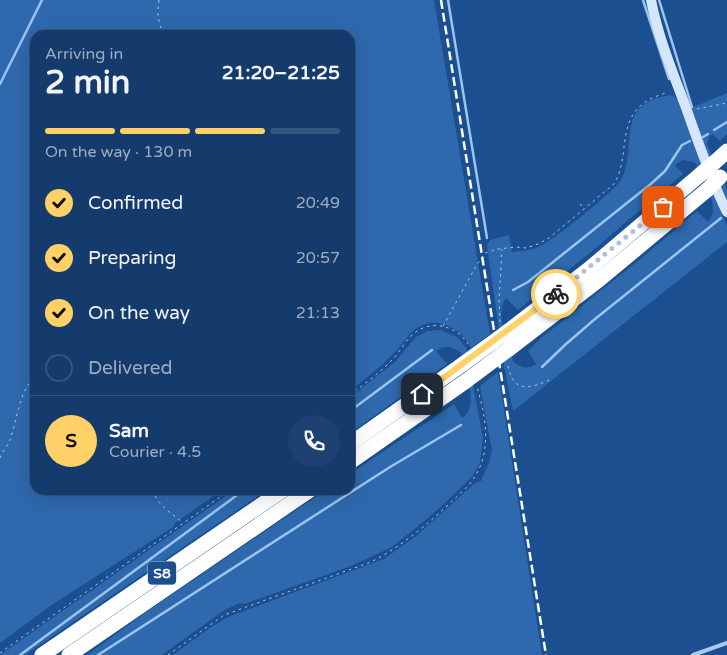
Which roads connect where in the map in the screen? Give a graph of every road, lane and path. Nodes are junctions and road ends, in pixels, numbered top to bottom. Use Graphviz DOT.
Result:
graph roads {
  1 [pos="160,0"];
  2 [pos="651,0"];
  3 [pos="162,30"];
  4 [pos="678,88"];
  5 [pos="727,103"];
  6 [pos="687,111"];
  7 [pos="727,151"];
  8 [pos="720,170"];
  9 [pos="580,204"];
  10 [pos="584,209"];
  11 [pos="727,212"];
  12 [pos="443,326"];
  13 [pos="467,343"];
  14 [pos="30,382"];
  15 [pos="471,384"];
  16 [pos="355,391"];
  17 [pos="355,440"];
  18 [pos="0,454"];
  19 [pos="0,458"];
  20 [pos="355,459"];
  21 [pos="155,495"];
  22 [pos="223,495"];
  23 [pos="276,495"];
  24 [pos="303,495"];
  25 [pos="183,523"];
  26 [pos="727,643"];
  27 [pos="0,653"];
  28 [pos="42,655"];
  29 [pos="68,655"];
  30 [pos="168,655"];
  31 [pos="693,655"];
  1 -- 3 [label="path"];
  2 -- 4 [label="street"];
  4 -- 6 [label="street"];
  4 -- 10 [label="path"];
  5 -- 6 [label="path"];
  6 -- 11 [label="street"];
  7 -- 8 [label="highway"];
  8 -- 15 [label="highway, bridge"];
  8 -- 17 [label="highway, bridge"];
  9 -- 10 [label="path"];
  10 -- 12 [label="path"];
  12 -- 13 [label="path"];
  12 -- 16 [label="path"];
  14 -- 18 [label="path"];
  15 -- 20 [label="highway"];
  15 -- 30 [label="path"];
  18 -- 19 [label="path"];
  21 -- 25 [label="path"];
  22 -- 25 [label="path"];
  23 -- 28 [label="highway, S8"];
  24 -- 29 [label="highway, S8"];
  25 -- 27 [label="path"];
  26 -- 31 [label="lane"];
}
